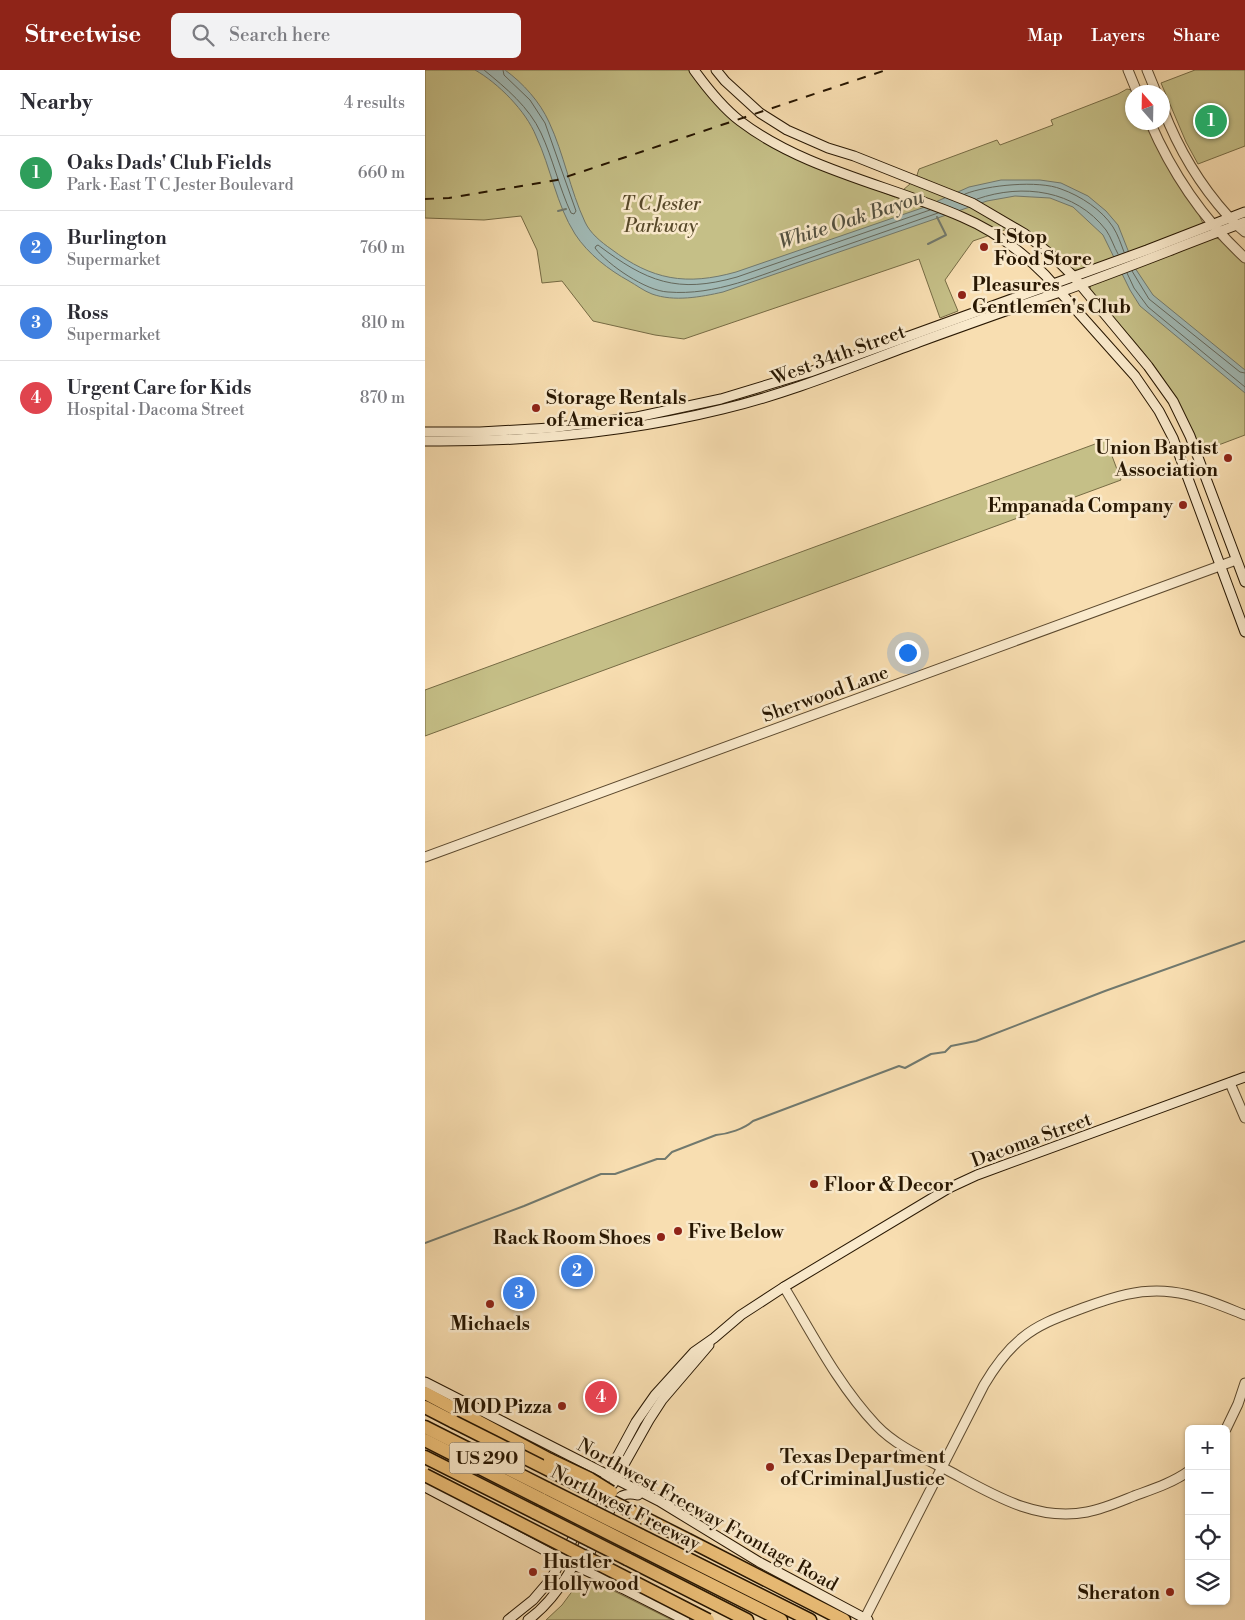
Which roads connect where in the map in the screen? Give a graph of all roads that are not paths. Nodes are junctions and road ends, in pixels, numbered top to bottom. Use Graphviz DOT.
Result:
graph roads {
  1 [pos="694,70"];
  2 [pos="716,70"];
  3 [pos="1128,70"];
  4 [pos="1147,70"];
  5 [pos="725,81"];
  6 [pos="1134,85"];
  7 [pos="1153,85"];
  8 [pos="711,93"];
  9 [pos="1170,128"];
  10 [pos="1154,130"];
  11 [pos="828,148"];
  12 [pos="820,164"];
  13 [pos="1245,212"];
  14 [pos="1229,218"];
  15 [pos="1002,220"];
  16 [pos="1241,223"];
  17 [pos="1212,225"];
  18 [pos="1219,232"];
  19 [pos="1245,232"];
  20 [pos="993,234"];
  21 [pos="1149,254"];
  22 [pos="1245,258"];
  23 [pos="1097,272"];
  24 [pos="1073,276"];
  25 [pos="1053,283"];
  26 [pos="1080,284"];
  27 [pos="1061,292"];
  28 [pos="638,421"];
  29 [pos="550,428"];
  30 [pos="425,432"];
  31 [pos="480,437"];
  32 [pos="553,438"];
  33 [pos="425,441"];
  34 [pos="1237,560"];
  35 [pos="1220,566"];
  36 [pos="1245,582"];
  37 [pos="1245,632"];
  38 [pos="425,857"];
  39 [pos="1245,1077"];
  40 [pos="1230,1083"];
  41 [pos="1245,1118"];
  42 [pos="784,1286"];
  43 [pos="1245,1315"];
  44 [pos="425,1382"];
  45 [pos="1245,1383"];
  46 [pos="425,1393"];
  47 [pos="425,1401"];
  48 [pos="425,1407"];
  49 [pos="454,1422"];
  50 [pos="1228,1425"];
  51 [pos="425,1427"];
  52 [pos="425,1440"];
  53 [pos="425,1457"];
  54 [pos="942,1468"];
  55 [pos="1185,1474"];
  56 [pos="425,1475"];
  57 [pos="611,1478"];
  58 [pos="425,1487"];
  59 [pos="546,1495"];
  60 [pos="651,1497"];
  61 [pos="690,1541"];
  62 [pos="563,1560"];
  63 [pos="573,1565"];
  64 [pos="646,1600"];
  65 [pos="866,1619"];
  66 [pos="508,1620"];
  67 [pos="528,1620"];
  68 [pos="685,1620"];
  69 [pos="708,1620"];
  70 [pos="747,1620"];
  71 [pos="781,1620"];
  72 [pos="810,1620"];
  73 [pos="844,1620"];
  1 -- 8 [label="main road"];
  2 -- 5 [label="main road"];
  3 -- 6 [label="main road"];
  4 -- 7 [label="main road"];
  5 -- 8 [label="main road"];
  5 -- 11 [label="main road"];
  8 -- 12 [label="main road"];
  9 -- 14 [label="main road"];
  10 -- 17 [label="main road"];
  11 -- 12 [label="main road"];
  11 -- 15 [label="main road"];
  12 -- 20 [label="main road"];
  13 -- 14 [label="main road, West 34th Street"];
  14 -- 16 [label="main road"];
  14 -- 17 [label="main road, West 34th Street"];
  15 -- 20 [label="main road"];
  15 -- 24 [label="main road"];
  16 -- 18 [label="main road, West 34th Street"];
  16 -- 19 [label="main road"];
  17 -- 18 [label="main road"];
  17 -- 21 [label="main road, West 34th Street"];
  18 -- 21 [label="main road, West 34th Street"];
  18 -- 22 [label="main road"];
  20 -- 25 [label="main road"];
  21 -- 23 [label="main road, West 34th Street"];
  23 -- 24 [label="main road, West 34th Street"];
  23 -- 26 [label="main road, West 34th Street"];
  24 -- 25 [label="main road, West 34th Street"];
  24 -- 26 [label="main road"];
  25 -- 27 [label="main road"];
  25 -- 28 [label="main road, West 34th Street"];
  26 -- 27 [label="main road, West 34th Street"];
  26 -- 34 [label="main road"];
  27 -- 28 [label="main road, West 34th Street"];
  27 -- 35 [label="main road"];
  28 -- 29 [label="main road, West 34th Street"];
  28 -- 32 [label="main road, West 34th Street"];
  29 -- 31 [label="main road, West 34th Street"];
  29 -- 32 [label="main road"];
  30 -- 31 [label="main road, West 34th Street"];
  31 -- 32 [label="main road, West 34th Street"];
  31 -- 33 [label="main road, West 34th Street"];
  34 -- 35 [label="main road, Sherwood Lane"];
  34 -- 36 [label="main road"];
  35 -- 37 [label="main road"];
  35 -- 38 [label="main road, Sherwood Lane"];
  39 -- 40 [label="main road, Dacoma Street"];
  40 -- 41 [label="main road"];
  40 -- 42 [label="main road, Dacoma Street"];
  42 -- 54 [label="main road"];
  42 -- 57 [label="main road, Dacoma Street"];
  43 -- 54 [label="main road"];
  44 -- 57 [label="main road, Northwest Freeway Frontage Road"];
  45 -- 50 [label="main road"];
  46 -- 61 [label="highway, bridge"];
  47 -- 49 [label="highway"];
  48 -- 49 [label="highway"];
  49 -- 61 [label="highway, bridge"];
  51 -- 59 [label="highway, Northwest Freeway / US 290"];
  52 -- 59 [label="highway"];
  53 -- 70 [label="highway, US 290, bridge"];
  54 -- 55 [label="main road"];
  54 -- 65 [label="main road"];
  56 -- 69 [label="highway, bridge"];
  57 -- 60 [label="main road, Northwest Freeway Frontage Road"];
  57 -- 62 [label="main road, Dacoma Street"];
  57 -- 63 [label="main road, Dacoma Street"];
  58 -- 62 [label="main road"];
  59 -- 71 [label="highway, bridge"];
  59 -- 72 [label="highway, Northwest Freeway / US 290, bridge"];
  60 -- 64 [label="main road"];
  60 -- 65 [label="main road, Northwest Freeway Frontage Road"];
  61 -- 73 [label="highway"];
  62 -- 63 [label="main road"];
  62 -- 66 [label="main road, Dacoma Street"];
  63 -- 64 [label="main road"];
  63 -- 67 [label="main road, Dacoma Street"];
  64 -- 68 [label="main road"];
}
